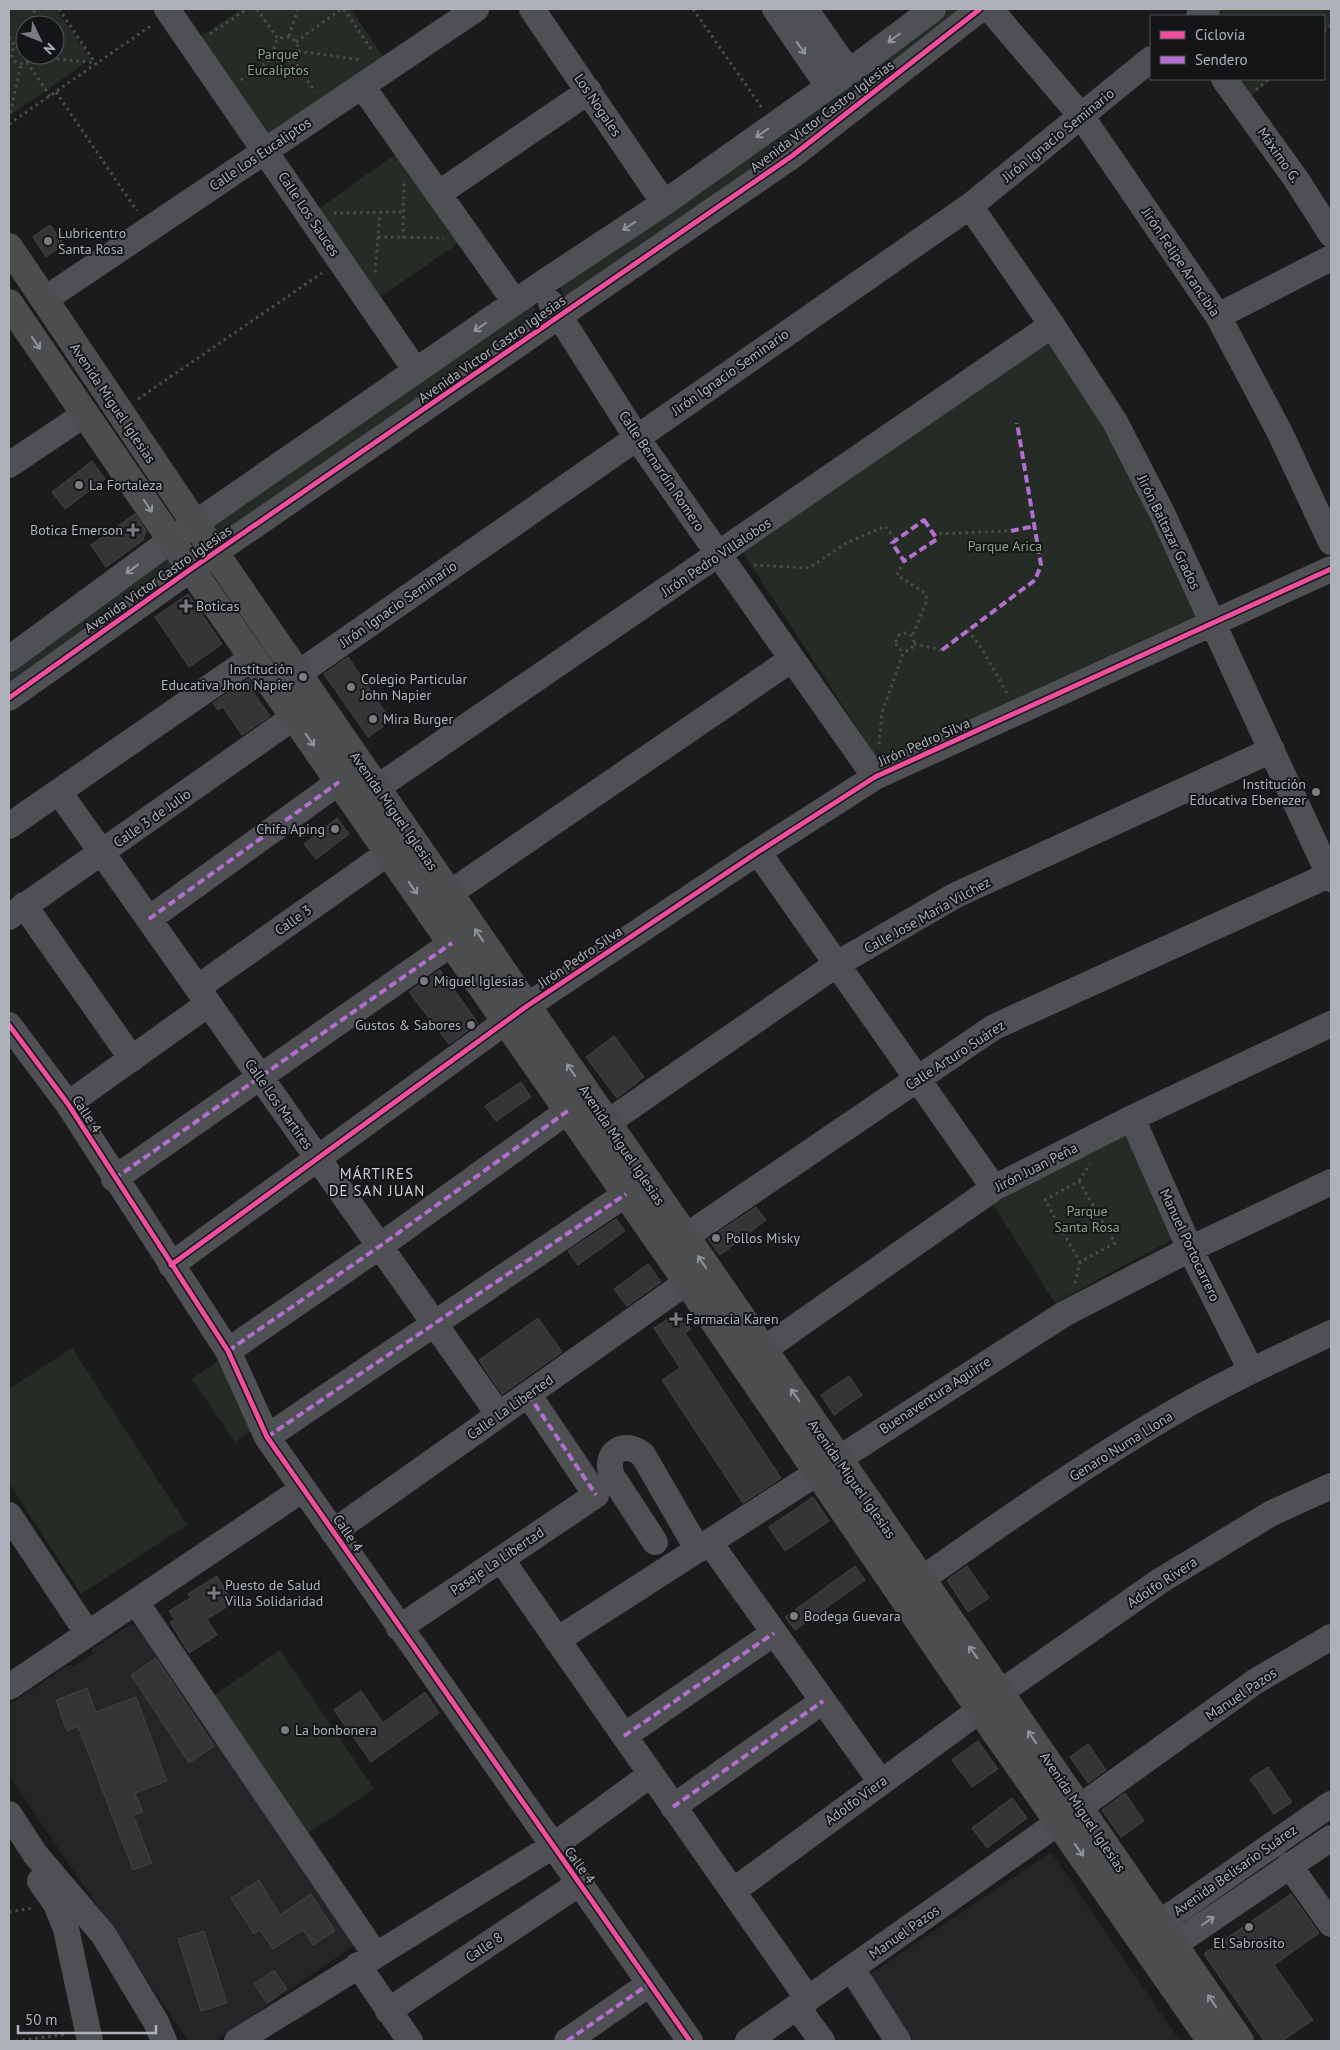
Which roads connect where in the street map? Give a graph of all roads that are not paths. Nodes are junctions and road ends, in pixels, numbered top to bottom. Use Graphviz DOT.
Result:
graph roads {
  1 [pos="476,9"];
  2 [pos="532,9"];
  3 [pos="774,9"];
  4 [pos="805,9"];
  5 [pos="933,9"];
  6 [pos="980,9"];
  7 [pos="990,9"];
  8 [pos="168,11"];
  9 [pos="1150,60"];
  10 [pos="849,72"];
  11 [pos="1225,80"];
  12 [pos="362,86"];
  13 [pos="828,86"];
  14 [pos="589,91"];
  15 [pos="1082,117"];
  16 [pos="265,151"];
  17 [pos="438,194"];
  18 [pos="664,203"];
  19 [pos="970,206"];
  20 [pos="1331,234"];
  21 [pos="9,247"];
  22 [pos="1331,258"];
  23 [pos="540,285"];
  24 [pos="44,300"];
  25 [pos="515,302"];
  26 [pos="9,303"];
  27 [pos="560,316"];
  28 [pos="1218,316"];
  29 [pos="1052,325"];
  30 [pos="416,371"];
  31 [pos="85,414"];
  32 [pos="637,438"];
  33 [pos="9,464"];
  34 [pos="196,524"];
  35 [pos="171,540"];
  36 [pos="1331,542"];
  37 [pos="215,553"];
  38 [pos="719,555"];
  39 [pos="191,569"];
  40 [pos="1331,569"];
  41 [pos="1214,624"];
  42 [pos="252,658"];
  43 [pos="9,659"];
  44 [pos="792,659"];
  45 [pos="298,673"];
  46 [pos="9,698"];
  47 [pos="294,717"];
  48 [pos="1272,750"];
  49 [pos="875,777"];
  50 [pos="339,782"];
  51 [pos="378,787"];
  52 [pos="59,792"];
  53 [pos="9,826"];
  54 [pos="758,852"];
  55 [pos="102,853"];
  56 [pos="388,853"];
  57 [pos="1330,877"];
  58 [pos="450,892"];
  59 [pos="17,911"];
  60 [pos="149,919"];
  61 [pos="452,943"];
  62 [pos="837,964"];
  63 [pos="203,996"];
  64 [pos="517,1014"];
  65 [pos="1331,1024"];
  66 [pos="9,1025"];
  67 [pos="132,1059"];
  68 [pos="260,1077"];
  69 [pos="917,1080"];
  70 [pos="68,1104"];
  71 [pos="568,1110"];
  72 [pos="1132,1118"];
  73 [pos="607,1123"];
  74 [pos="318,1159"];
  75 [pos="114,1179"];
  76 [pos="1331,1182"];
  77 [pos="994,1188"];
  78 [pos="626,1194"];
  79 [pos="685,1237"];
  80 [pos="380,1246"];
  81 [pos="1190,1249"];
  82 [pos="171,1265"];
  83 [pos="687,1282"];
  84 [pos="434,1324"];
  85 [pos="1331,1333"];
  86 [pos="763,1350"];
  87 [pos="228,1351"];
  88 [pos="1251,1370"];
  89 [pos="528,1394"];
  90 [pos="499,1415"];
  91 [pos="267,1437"];
  92 [pos="828,1465"];
  93 [pos="1331,1486"];
  94 [pos="303,1490"];
  95 [pos="13,1529"];
  96 [pos="333,1532"];
  97 [pos="655,1542"];
  98 [pos="704,1546"];
  99 [pos="500,1559"];
  100 [pos="922,1579"];
  101 [pos="136,1602"];
  102 [pos="399,1628"];
  103 [pos="774,1633"];
  104 [pos="88,1634"];
  105 [pos="1331,1637"];
  106 [pos="557,1640"];
  107 [pos="9,1687"];
  108 [pos="1001,1692"];
  109 [pos="823,1701"];
  110 [pos="980,1710"];
  111 [pos="624,1736"];
  112 [pos="650,1775"];
  113 [pos="881,1782"];
  114 [pos="1331,1804"];
  115 [pos="674,1807"];
  116 [pos="1069,1814"];
  117 [pos="12,1823"];
  118 [pos="1331,1838"];
  119 [pos="553,1846"];
  120 [pos="34,1854"];
  121 [pos="1289,1865"];
  122 [pos="580,1883"];
  123 [pos="733,1891"];
  124 [pos="1331,1924"];
  125 [pos="1156,1941"];
  126 [pos="367,1959"];
  127 [pos="852,1969"];
  128 [pos="649,1984"];
  129 [pos="802,2003"];
  130 [pos="388,2011"];
  131 [pos="89,2036"];
  132 [pos="164,2041"];
  133 [pos="237,2041"];
  134 [pos="410,2041"];
  135 [pos="567,2041"];
  136 [pos="690,2041"];
  137 [pos="748,2041"];
  138 [pos="822,2041"];
  139 [pos="898,2041"];
  140 [pos="1211,2041"];
  141 [pos="1240,2041"];
  1 -- 12 [label="street, Calle Los Eucaliptos"];
  2 -- 14 [label="street, Los Nogales"];
  3 -- 13 [label="street, one-way"];
  4 -- 10 [label="street"];
  5 -- 10 [label="street, Avenida Victor Castro Iglesias, one-way"];
  6 -- 27 [label="street, Avenida Victor Castro Iglesias"];
  7 -- 15 [label="street, Jirón Felipe Arancibia"];
  8 -- 16 [label="street, Calle Los Sauces"];
  9 -- 15 [label="street, Jirón Ignacio Seminario"];
  10 -- 13 [label="street, Avenida Victor Castro Iglesias"];
  11 -- 20 [label="street, Máximo G."];
  12 -- 16 [label="street, Calle Los Eucaliptos"];
  12 -- 17 [label="street"];
  13 -- 18 [label="street, Avenida Victor Castro Iglesias, one-way"];
  14 -- 17 [label="street"];
  14 -- 18 [label="street, Los Nogales"];
  15 -- 19 [label="street, Jirón Ignacio Seminario"];
  15 -- 28 [label="street, Jirón Felipe Arancibia"];
  16 -- 24 [label="street, Calle Los Eucaliptos"];
  16 -- 30 [label="street, Calle Los Sauces"];
  17 -- 25 [label="street"];
  18 -- 23 [label="street, Avenida Victor Castro Iglesias, one-way"];
  19 -- 29 [label="street, Jirón Baltazar Grados"];
  19 -- 32 [label="street, Jirón Ignacio Seminario"];
  21 -- 24 [label="main road, Avenida Miguel Iglesias"];
  22 -- 28 [label="street"];
  23 -- 25 [label="street, Avenida Victor Castro Iglesias"];
  23 -- 27 [label="street, Calle Bernardin Romero"];
  24 -- 34 [label="main road, Avenida Miguel Iglesias"];
  25 -- 30 [label="street, Avenida Victor Castro Iglesias, one-way"];
  26 -- 31 [label="main road, Avenida Miguel Iglesias, one-way"];
  27 -- 32 [label="street, Calle Bernardin Romero"];
  27 -- 37 [label="street, Avenida Victor Castro Iglesias"];
  28 -- 36 [label="street, Jirón Felipe Arancibia"];
  29 -- 38 [label="street, Jirón Pedro Villalobos"];
  29 -- 41 [label="street, Jirón Baltazar Grados"];
  30 -- 34 [label="street, Avenida Victor Castro Iglesias"];
  31 -- 33 [label="street"];
  31 -- 35 [label="main road, Avenida Miguel Iglesias, one-way"];
  32 -- 38 [label="street, Calle Bernardin Romero"];
  32 -- 45 [label="street, Jirón Ignacio Seminario"];
  34 -- 35 [label="street, Avenida Victor Castro Iglesias"];
  34 -- 37 [label="main road, Avenida Miguel Iglesias"];
  35 -- 39 [label="main road, Avenida Miguel Iglesias"];
  35 -- 43 [label="street, Avenida Victor Castro Iglesias, one-way"];
  37 -- 39 [label="street, Avenida Victor Castro Iglesias"];
  37 -- 45 [label="main road, Avenida Miguel Iglesias"];
  38 -- 44 [label="street, Calle Bernardin Romero"];
  38 -- 51 [label="street, Jirón Pedro Villalobos"];
  39 -- 42 [label="main road, Avenida Miguel Iglesias"];
  39 -- 46 [label="street, Avenida Victor Castro Iglesias"];
  40 -- 41 [label="street, Jirón Pedro Silva"];
  41 -- 48 [label="street, Jirón Baltazar Grados"];
  41 -- 49 [label="street, Jirón Pedro Silva"];
  42 -- 47 [label="main road, Avenida Miguel Iglesias"];
  42 -- 52 [label="street"];
  44 -- 49 [label="street, Calle Bernardin Romero"];
  44 -- 58 [label="street"];
  45 -- 51 [label="main road, Avenida Miguel Iglesias"];
  47 -- 50 [label="main road, Avenida Miguel Iglesias, one-way"];
  47 -- 55 [label="street, Calle 3 de Julio"];
  48 -- 57 [label="street, Jirón Baltazar Grados"];
  48 -- 62 [label="street, Calle Jose Maria Vilchez"];
  49 -- 54 [label="street, Jirón Pedro Silva"];
  50 -- 56 [label="main road, Avenida Miguel Iglesias"];
  50 -- 60 [label="street"];
  51 -- 58 [label="main road, Avenida Miguel Iglesias"];
  52 -- 53 [label="street"];
  52 -- 55 [label="street, Calle Los Martires"];
  54 -- 62 [label="street"];
  54 -- 64 [label="street, Jirón Pedro Silva"];
  55 -- 59 [label="street, Calle 3 de Julio"];
  55 -- 60 [label="street, Calle Los Martires"];
  56 -- 61 [label="main road, Avenida Miguel Iglesias, one-way"];
  56 -- 63 [label="street, Calle 3"];
  57 -- 69 [label="street, Calle Arturo Suárez"];
  64 -- 58 [label="main road, Avenida Miguel Iglesias, one-way"];
  59 -- 67 [label="street"];
  60 -- 63 [label="street, Calle Los Martires"];
  61 -- 64 [label="main road, Avenida Miguel Iglesias"];
  61 -- 68 [label="street"];
  62 -- 69 [label="street"];
  62 -- 73 [label="street, Calle Jose Maria Vilchez"];
  63 -- 67 [label="street, Calle 3"];
  63 -- 68 [label="street, Calle Los Martires"];
  64 -- 71 [label="main road, Avenida Miguel Iglesias"];
  73 -- 64 [label="main road, Avenida Miguel Iglesias, one-way"];
  64 -- 74 [label="street, Jirón Pedro Silva"];
  65 -- 72 [label="street, Jirón Juan Peña"];
  66 -- 70 [label="street, Calle 4"];
  67 -- 70 [label="street, Calle 3"];
  68 -- 74 [label="street, Calle Los Martires"];
  68 -- 75 [label="street"];
  69 -- 77 [label="street"];
  69 -- 79 [label="street, Calle Arturo Suárez"];
  70 -- 75 [label="street, Calle 4"];
  71 -- 78 [label="main road, Avenida Miguel Iglesias"];
  71 -- 80 [label="street"];
  72 -- 77 [label="street, Jirón Juan Peña"];
  72 -- 81 [label="street, Manuel Portocarrero"];
  73 -- 79 [label="main road, Avenida Miguel Iglesias"];
  74 -- 80 [label="street, Calle Los Martires"];
  74 -- 82 [label="street, Jirón Pedro Silva"];
  75 -- 82 [label="street, Calle 4"];
  76 -- 81 [label="street, Buenaventura Aguirre"];
  77 -- 86 [label="street, Jirón Juan Peña"];
  78 -- 83 [label="main road, Avenida Miguel Iglesias"];
  78 -- 84 [label="street"];
  86 -- 79 [label="main road, Avenida Miguel Iglesias, one-way"];
  80 -- 84 [label="street, Calle Los Martires"];
  80 -- 87 [label="street"];
  81 -- 88 [label="street, Manuel Portocarrero"];
  81 -- 92 [label="street, Buenaventura Aguirre"];
  82 -- 87 [label="street, Calle 4"];
  83 -- 89 [label="street, Calle La Liberted"];
  83 -- 92 [label="main road, Avenida Miguel Iglesias"];
  84 -- 90 [label="street, Calle Los Martires"];
  84 -- 91 [label="street"];
  85 -- 88 [label="street, Genaro Numa Llona"];
  92 -- 86 [label="main road, Avenida Miguel Iglesias, one-way"];
  87 -- 91 [label="street, Calle 4"];
  88 -- 100 [label="street, Genaro Numa Llona"];
  89 -- 90 [label="street, Calle La Liberted"];
  89 -- 99 [label="street, Pasaje La Libertad"];
  90 -- 96 [label="street, Calle La Liberted"];
  91 -- 94 [label="street, Calle 4"];
  92 -- 98 [label="street, Buenaventura Aguirre"];
  92 -- 100 [label="main road, Avenida Miguel Iglesias"];
  92 -- 110 [label="main road, Avenida Miguel Iglesias"];
  93 -- 108 [label="street, Adolfo Rivera"];
  94 -- 96 [label="street, Calle 4"];
  94 -- 101 [label="street"];
  95 -- 104 [label="street"];
  96 -- 102 [label="street, Calle 4"];
  97 -- 98 [label="street"];
  98 -- 103 [label="street"];
  98 -- 106 [label="street, Buenaventura Aguirre"];
  99 -- 102 [label="street, Pasaje La Libertad"];
  99 -- 106 [label="street"];
  108 -- 100 [label="main road, Avenida Miguel Iglesias, one-way"];
  101 -- 104 [label="street"];
  101 -- 126 [label="street"];
  102 -- 119 [label="street, Calle 4"];
  103 -- 109 [label="street"];
  103 -- 111 [label="street"];
  104 -- 107 [label="street"];
  105 -- 116 [label="street, Manuel Pazos"];
  106 -- 111 [label="street"];
  116 -- 108 [label="main road, Avenida Miguel Iglesias, one-way"];
  109 -- 113 [label="street"];
  109 -- 115 [label="street"];
  110 -- 113 [label="street, Adolfo Viera"];
  110 -- 116 [label="main road, Avenida Miguel Iglesias"];
  111 -- 112 [label="street"];
  112 -- 115 [label="street"];
  112 -- 119 [label="street"];
  113 -- 123 [label="street, Adolfo Viera"];
  114 -- 125 [label="street, Avenida Belisario Suárez"];
  115 -- 123 [label="street"];
  116 -- 125 [label="main road, Avenida Miguel Iglesias"];
  116 -- 127 [label="street, Manuel Pazos"];
  117 -- 120 [label="street"];
  118 -- 121 [label="street, Avenida Belisario Suárez"];
  119 -- 122 [label="street, Calle 4"];
  119 -- 126 [label="street"];
  120 -- 131 [label="street"];
  120 -- 132 [label="street"];
  121 -- 124 [label="street"];
  125 -- 121 [label="street, Avenida Belisario Suárez, one-way"];
  122 -- 128 [label="street, Calle 4"];
  122 -- 130 [label="street, Calle 8"];
  123 -- 129 [label="street"];
  125 -- 140 [label="main road, Avenida Miguel Iglesias"];
  141 -- 125 [label="main road, Avenida Miguel Iglesias, one-way"];
  126 -- 130 [label="street"];
  126 -- 133 [label="street"];
  127 -- 129 [label="street, Manuel Pazos"];
  127 -- 139 [label="street"];
  128 -- 135 [label="street"];
  128 -- 136 [label="street, Calle 4"];
  129 -- 137 [label="street, Manuel Pazos"];
  129 -- 138 [label="street"];
  130 -- 134 [label="street"];
}
